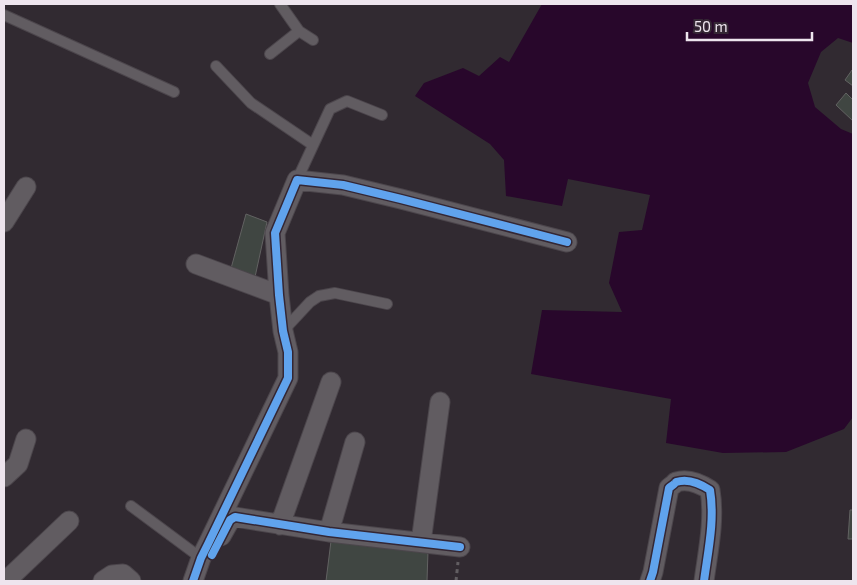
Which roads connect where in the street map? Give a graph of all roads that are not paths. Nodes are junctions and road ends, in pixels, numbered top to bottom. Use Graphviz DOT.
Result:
graph roads {
  1 [pos="280,4"];
  2 [pos="4,15"];
  3 [pos="299,31"];
  4 [pos="313,40"];
  5 [pos="270,54"];
  6 [pos="216,66"];
  7 [pos="174,92"];
  8 [pos="382,115"];
  9 [pos="313,145"];
  10 [pos="297,180"];
  11 [pos="26,187"];
  12 [pos="4,222"];
  13 [pos="567,242"];
  14 [pos="196,264"];
  15 [pos="278,295"];
  16 [pos="387,304"];
  17 [pos="283,331"];
  18 [pos="331,382"];
  19 [pos="440,402"];
  20 [pos="26,439"];
  21 [pos="355,442"];
  22 [pos="4,477"];
  23 [pos="131,506"];
  24 [pos="69,521"];
  25 [pos="280,524"];
  26 [pos="329,532"];
  27 [pos="421,542"];
  28 [pos="460,547"];
  29 [pos="197,571"];
  30 [pos="6,581"];
  31 [pos="103,581"];
  32 [pos="131,581"];
  33 [pos="650,581"];
  34 [pos="704,581"];
  1 -- 3 [label="lane"];
  2 -- 7 [label="lane"];
  3 -- 4 [label="lane"];
  3 -- 5 [label="lane"];
  6 -- 9 [label="lane"];
  8 -- 9 [label="lane"];
  9 -- 10 [label="lane"];
  10 -- 13 [label="street"];
  10 -- 15 [label="street"];
  11 -- 12 [label="street"];
  14 -- 15 [label="street"];
  15 -- 17 [label="street"];
  16 -- 17 [label="lane"];
  17 -- 29 [label="street"];
  18 -- 25 [label="street"];
  19 -- 27 [label="street"];
  20 -- 22 [label="street"];
  21 -- 26 [label="street"];
  23 -- 29 [label="lane"];
  24 -- 30 [label="street"];
  25 -- 26 [label="street"];
  25 -- 29 [label="street"];
  26 -- 27 [label="street"];
  27 -- 28 [label="street"];
  31 -- 32 [label="street"];
  33 -- 34 [label="street"];
}
